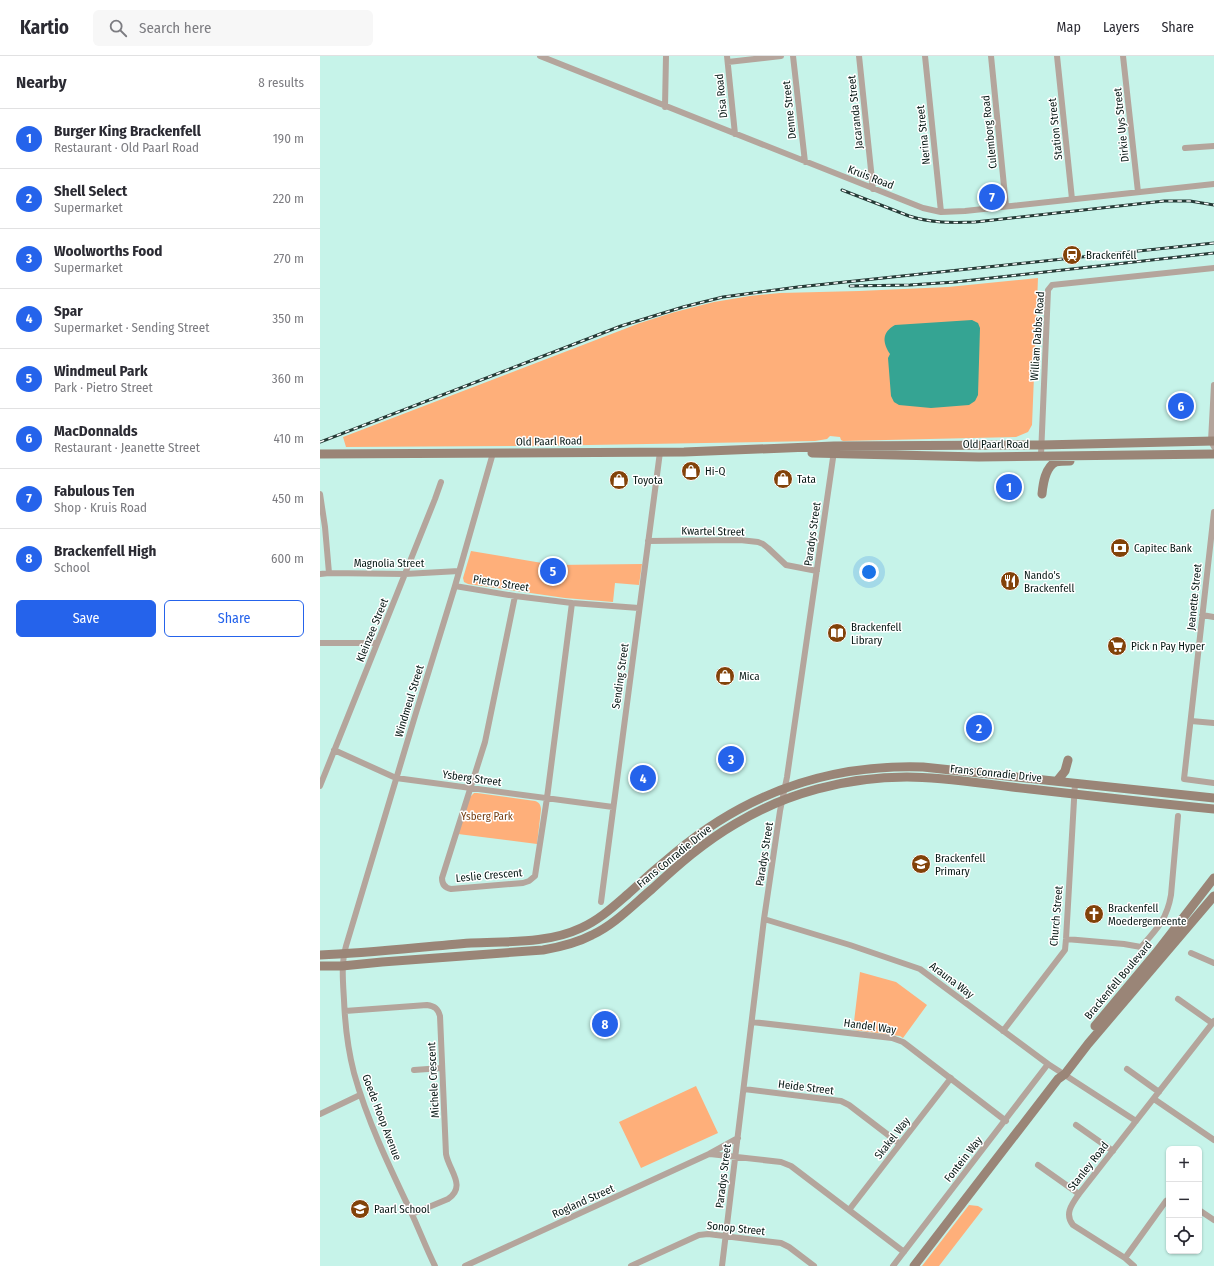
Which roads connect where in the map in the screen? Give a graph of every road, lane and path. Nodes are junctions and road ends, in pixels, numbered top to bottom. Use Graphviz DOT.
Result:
graph roads {
  1 [pos="540,56"];
  2 [pos="666,56"];
  3 [pos="781,56"];
  4 [pos="793,56"];
  5 [pos="859,56"];
  6 [pos="925,56"];
  7 [pos="991,56"];
  8 [pos="1057,56"];
  9 [pos="1123,56"];
  10 [pos="727,59"];
  11 [pos="665,107"];
  12 [pos="736,134"];
  13 [pos="1214,146"];
  14 [pos="1185,148"];
  15 [pos="805,162"];
  16 [pos="1214,184"];
  17 [pos="873,189"];
  18 [pos="1138,192"];
  19 [pos="1072,199"];
  20 [pos="1006,206"];
  21 [pos="941,212"];
  22 [pos="1214,268"];
  23 [pos="1214,385"];
  24 [pos="1213,443"];
  25 [pos="1041,445"];
  26 [pos="834,450"];
  27 [pos="660,452"];
  28 [pos="493,453"];
  29 [pos="320,454"];
  30 [pos="1108,454"];
  31 [pos="1214,454"];
  32 [pos="1041,455"];
  33 [pos="441,482"];
  34 [pos="320,494"];
  35 [pos="1042,494"];
  36 [pos="1214,513"];
  37 [pos="648,542"];
  38 [pos="459,571"];
  39 [pos="817,571"];
  40 [pos="329,573"];
  41 [pos="320,574"];
  42 [pos="405,574"];
  43 [pos="455,586"];
  44 [pos="515,596"];
  45 [pos="572,603"];
  46 [pos="640,608"];
  47 [pos="1202,616"];
  48 [pos="1214,616"];
  49 [pos="320,642"];
  50 [pos="378,643"];
  51 [pos="1191,721"];
  52 [pos="1214,724"];
  53 [pos="334,750"];
  54 [pos="1068,760"];
  55 [pos="396,778"];
  56 [pos="1058,781"];
  57 [pos="1075,782"];
  58 [pos="1214,783"];
  59 [pos="320,786"];
  60 [pos="469,788"];
  61 [pos="785,788"];
  62 [pos="1074,794"];
  63 [pos="547,798"];
  64 [pos="1214,798"];
  65 [pos="783,800"];
  66 [pos="613,807"];
  67 [pos="1214,809"];
  68 [pos="1178,816"];
  69 [pos="1214,878"];
  70 [pos="1214,896"];
  71 [pos="601,902"];
  72 [pos="764,919"];
  73 [pos="1066,939"];
  74 [pos="344,953"];
  75 [pos="1192,953"];
  76 [pos="320,955"];
  77 [pos="1214,963"];
  78 [pos="320,966"];
  79 [pos="342,966"];
  80 [pos="1178,999"];
  81 [pos="345,1011"];
  82 [pos="752,1022"];
  83 [pos="1213,1022"];
  84 [pos="1003,1031"];
  85 [pos="1048,1064"];
  86 [pos="442,1068"];
  87 [pos="1127,1069"];
  88 [pos="414,1070"];
  89 [pos="1061,1075"];
  90 [pos="951,1078"];
  91 [pos="744,1089"];
  92 [pos="1159,1092"];
  93 [pos="360,1095"];
  94 [pos="1154,1099"];
  95 [pos="320,1114"];
  96 [pos="1006,1121"];
  97 [pos="1136,1121"];
  98 [pos="1076,1125"];
  99 [pos="738,1138"];
  100 [pos="1214,1140"];
  101 [pos="900,1144"];
  102 [pos="1113,1151"];
  103 [pos="709,1154"];
  104 [pos="735,1158"];
  105 [pos="1038,1165"];
  106 [pos="1079,1194"];
  107 [pos="1166,1201"];
  108 [pos="849,1210"];
  109 [pos="1202,1212"];
  110 [pos="412,1214"];
  111 [pos="1214,1220"];
  112 [pos="726,1236"];
  113 [pos="904,1252"];
  114 [pos="1125,1258"];
  115 [pos="435,1266"];
  116 [pos="465,1266"];
  117 [pos="631,1266"];
  118 [pos="722,1266"];
  119 [pos="814,1266"];
  120 [pos="893,1266"];
  121 [pos="914,1266"];
  122 [pos="1134,1266"];
  1 -- 11 [label="street, Kruis Road"];
  2 -- 11 [label="street"];
  3 -- 10 [label="street"];
  4 -- 15 [label="street, Denne Street"];
  5 -- 17 [label="street, Jacaranda Street"];
  6 -- 21 [label="street, Nerina Street"];
  7 -- 20 [label="street, Culemborg Road"];
  8 -- 19 [label="street, Station Street"];
  9 -- 18 [label="street, Dirkie Uys Street"];
  10 -- 12 [label="street, Disa Road"];
  11 -- 12 [label="street, Kruis Road"];
  12 -- 15 [label="street, Kruis Road"];
  13 -- 14 [label="street"];
  15 -- 17 [label="street, Kruis Road"];
  16 -- 18 [label="street, Kruis Road"];
  17 -- 21 [label="street, Kruis Road"];
  18 -- 19 [label="street, Kruis Road"];
  19 -- 20 [label="street, Kruis Road"];
  20 -- 21 [label="street, Kruis Road"];
  22 -- 25 [label="street, William Dabbs Road"];
  23 -- 24 [label="street"];
  24 -- 25 [label="street, Old Paarl Road"];
  25 -- 26 [label="street, Old Paarl Road"];
  25 -- 32 [label="street, William Dabbs Road"];
  26 -- 27 [label="street, Old Paarl Road"];
  26 -- 32 [label="street, Old Paarl Road"];
  26 -- 39 [label="street, Paradys Street"];
  27 -- 28 [label="street, Old Paarl Road"];
  27 -- 37 [label="street, Sending Street"];
  28 -- 29 [label="street, Old Paarl Road"];
  28 -- 38 [label="street, Windmeul Street"];
  30 -- 31 [label="street, Old Paarl Road"];
  30 -- 32 [label="street, Old Paarl Road"];
  30 -- 35 [label="street"];
  33 -- 42 [label="street, Kleinzee Street"];
  34 -- 40 [label="street"];
  36 -- 47 [label="street, Jeanette Street"];
  37 -- 39 [label="street, Kwartel Street"];
  37 -- 46 [label="street, Sending Street"];
  38 -- 42 [label="street, Magnolia Street"];
  38 -- 43 [label="street, Windmeul Street"];
  39 -- 61 [label="street, Paradys Street"];
  40 -- 41 [label="street, Magnolia Street"];
  40 -- 42 [label="street, Magnolia Street"];
  42 -- 50 [label="street, Kleinzee Street"];
  43 -- 44 [label="street, Pietro Street"];
  43 -- 55 [label="street, Windmeul Street"];
  44 -- 45 [label="street, Pietro Street"];
  44 -- 60 [label="street, Leslie Crescent"];
  45 -- 46 [label="street, Pietro Street"];
  45 -- 63 [label="street, Leslie Crescent"];
  46 -- 66 [label="street, Sending Street"];
  47 -- 48 [label="street"];
  47 -- 51 [label="street, Jeanette Street"];
  49 -- 50 [label="street"];
  50 -- 53 [label="street, Kleinzee Street"];
  51 -- 52 [label="street"];
  51 -- 58 [label="street, Jeanette Street"];
  53 -- 55 [label="street, Ysberg Street"];
  53 -- 59 [label="street, Kleinzee Street"];
  54 -- 56 [label="street"];
  55 -- 60 [label="street, Ysberg Street"];
  55 -- 74 [label="street, Windmeul Street"];
  56 -- 57 [label="street, Frans Conradie Drive"];
  56 -- 61 [label="street, Frans Conradie Drive"];
  57 -- 62 [label="street, Church Street"];
  57 -- 64 [label="street, Frans Conradie Drive"];
  60 -- 63 [label="street, Ysberg Street"];
  60 -- 63 [label="street, Leslie Crescent"];
  61 -- 65 [label="street, Paradys Street"];
  61 -- 74 [label="street, Frans Conradie Drive"];
  62 -- 65 [label="street, Frans Conradie Drive"];
  62 -- 67 [label="street, Frans Conradie Drive"];
  62 -- 73 [label="street, Church Street"];
  63 -- 66 [label="street, Ysberg Street"];
  65 -- 72 [label="street, Paradys Street"];
  65 -- 79 [label="street, Frans Conradie Drive"];
  66 -- 71 [label="street, Sending Street"];
  68 -- 73 [label="street"];
  69 -- 89 [label="street, Brackenfell Boulevard"];
  70 -- 89 [label="street, Brackenfell Boulevard"];
  72 -- 82 [label="street, Paradys Street"];
  72 -- 84 [label="street, Arauna Way"];
  73 -- 84 [label="street, Church Street"];
  74 -- 76 [label="street, Frans Conradie Drive"];
  74 -- 79 [label="street, Windmeul Street"];
  75 -- 77 [label="street"];
  78 -- 79 [label="street, Frans Conradie Drive"];
  79 -- 81 [label="street, Goede Hoop Avenue"];
  80 -- 83 [label="street"];
  81 -- 86 [label="street, Michele Crescent"];
  81 -- 93 [label="street, Goede Hoop Avenue"];
  82 -- 90 [label="street, Handel Way"];
  82 -- 91 [label="street, Paradys Street"];
  83 -- 92 [label="street, Stanley Road"];
  84 -- 85 [label="street, Arauna Way"];
  85 -- 89 [label="street, Arauna Way"];
  85 -- 96 [label="street, Fontein Way"];
  86 -- 88 [label="street"];
  86 -- 110 [label="street, Michele Crescent"];
  87 -- 92 [label="street"];
  89 -- 97 [label="street"];
  89 -- 121 [label="street, Brackenfell Boulevard"];
  90 -- 96 [label="street, Handel Way"];
  90 -- 101 [label="street, Skakel Way"];
  91 -- 99 [label="street, Paradys Street"];
  91 -- 101 [label="street, Heide Street"];
  92 -- 94 [label="street, Stanley Road"];
  93 -- 95 [label="street"];
  93 -- 110 [label="street, Goede Hoop Avenue"];
  94 -- 97 [label="street, Stanley Road"];
  94 -- 100 [label="street"];
  96 -- 113 [label="street, Fontein Way"];
  97 -- 102 [label="street, Stanley Road"];
  98 -- 102 [label="street"];
  99 -- 103 [label="street, Rogland Street"];
  99 -- 104 [label="street, Paradys Street"];
  101 -- 108 [label="street, Skakel Way"];
  102 -- 106 [label="street, Stanley Road"];
  103 -- 104 [label="street"];
  103 -- 116 [label="street, Rogland Street"];
  104 -- 108 [label="street"];
  104 -- 112 [label="street, Paradys Street"];
  105 -- 106 [label="street"];
  106 -- 114 [label="street, Stanley Road"];
  107 -- 114 [label="street"];
  108 -- 113 [label="street"];
  109 -- 111 [label="street"];
  110 -- 115 [label="street, Goede Hoop Avenue"];
  112 -- 117 [label="street, Sonop Street"];
  112 -- 118 [label="street, Paradys Street"];
  112 -- 119 [label="street, Sonop Street"];
  113 -- 120 [label="street, Fontein Way"];
  114 -- 122 [label="street"];
}
